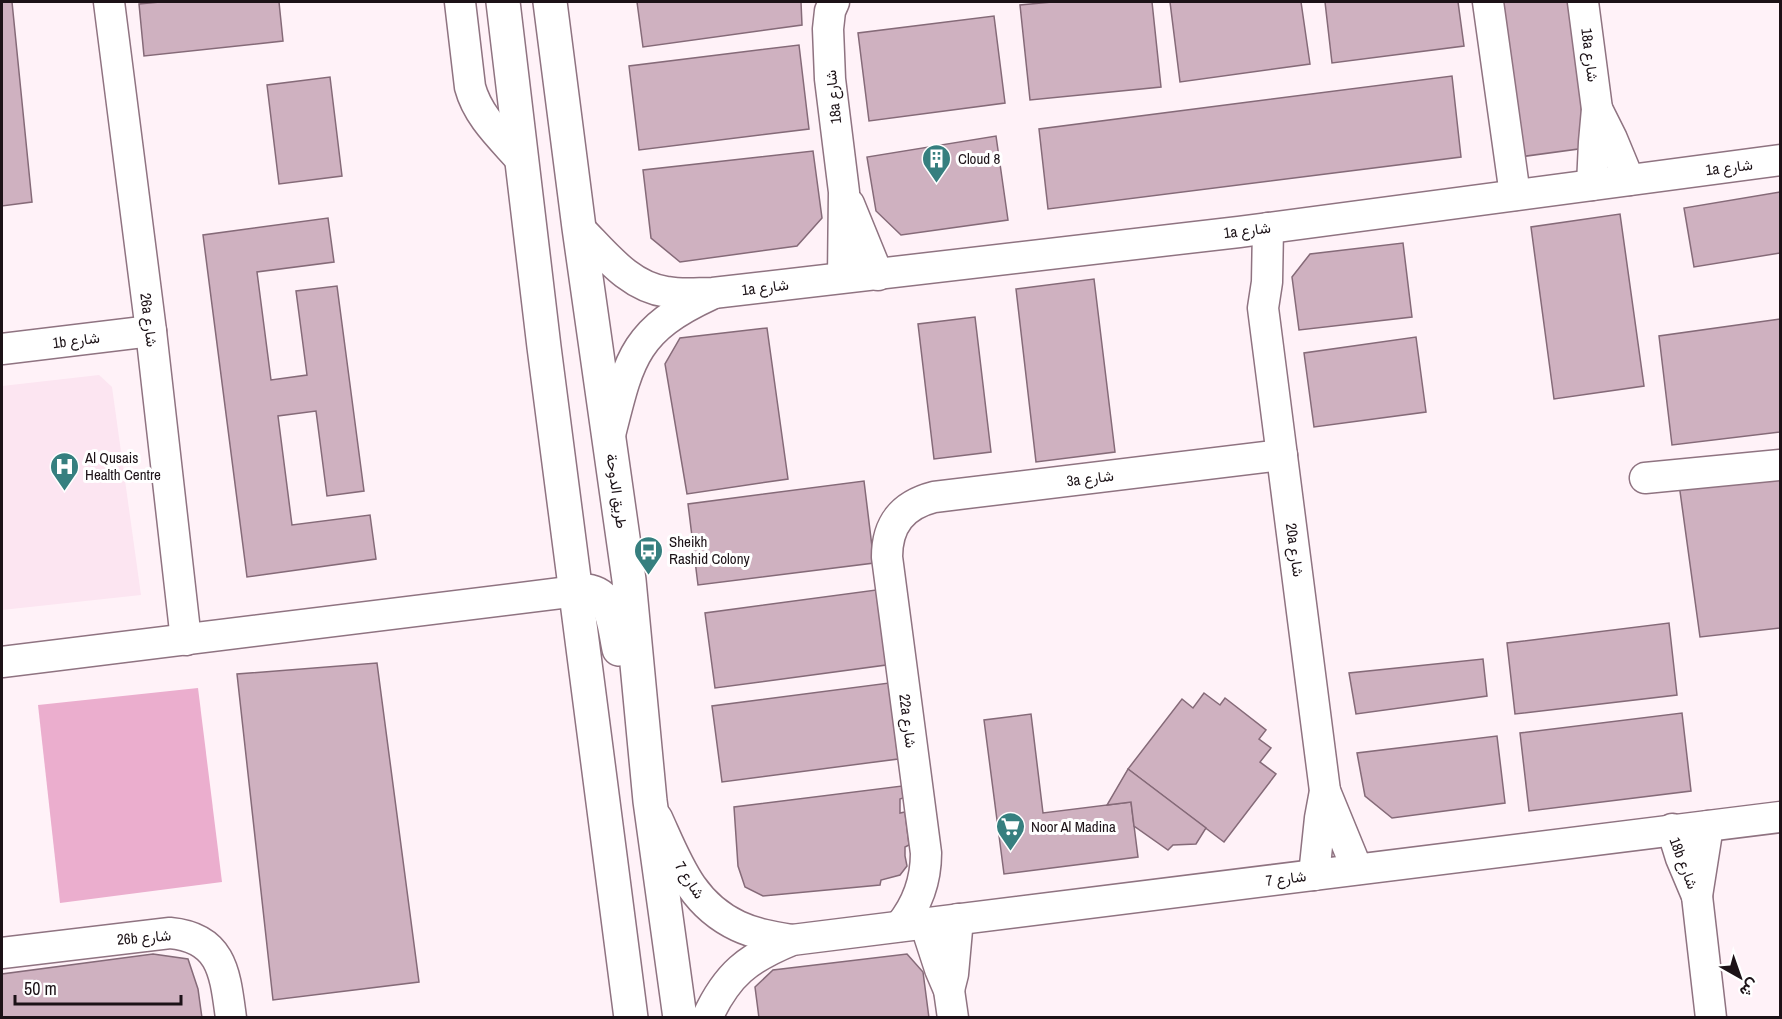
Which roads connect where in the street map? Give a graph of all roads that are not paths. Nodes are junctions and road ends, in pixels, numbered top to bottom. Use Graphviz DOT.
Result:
graph roads {
  1 [pos="109,2"];
  2 [pos="460,2"];
  3 [pos="503,2"];
  4 [pos="549,2"];
  5 [pos="834,2"];
  6 [pos="1488,2"];
  7 [pos="1583,2"];
  8 [pos="1597,109"];
  9 [pos="1780,160"];
  10 [pos="522,161"];
  11 [pos="1629,180"];
  12 [pos="1592,185"];
  13 [pos="844,192"];
  14 [pos="1515,195"];
  15 [pos="579,228"];
  16 [pos="1268,228"];
  17 [pos="1239,232"];
  18 [pos="878,275"];
  19 [pos="843,277"];
  20 [pos="713,293"];
  21 [pos="1263,308"];
  22 [pos="151,331"];
  23 [pos="2,349"];
  24 [pos="610,438"];
  25 [pos="1282,455"];
  26 [pos="1780,465"];
  27 [pos="1645,478"];
  28 [pos="903,513"];
  29 [pos="577,591"];
  30 [pos="186,640"];
  31 [pos="2,662"];
  32 [pos="1325,791"];
  33 [pos="650,801"];
  34 [pos="1780,817"];
  35 [pos="1708,826"];
  36 [pos="1672,829"];
  37 [pos="1357,869"];
  38 [pos="1314,875"];
  39 [pos="1697,896"];
  40 [pos="958,919"];
  41 [pos="912,925"];
  42 [pos="792,940"];
  43 [pos="2,953"];
  44 [pos="951,1004"];
  45 [pos="231,1017"];
  46 [pos="631,1017"];
  47 [pos="680,1017"];
  48 [pos="707,1017"];
  49 [pos="1712,1017"];
  1 -- 22 [label="street, 26a شارع"];
  2 -- 10 [label="street"];
  3 -- 10 [label="main road"];
  4 -- 15 [label="main road, طريق الدوحة"];
  5 -- 13 [label="street, 18a شارع"];
  6 -- 14 [label="street"];
  7 -- 8 [label="street, 18a شارع"];
  8 -- 11 [label="street, 18a شارع"];
  8 -- 12 [label="street, 18a شارع"];
  9 -- 11 [label="street, 1a شارع"];
  10 -- 29 [label="main road"];
  11 -- 12 [label="street, 1a شارع"];
  12 -- 14 [label="street, 1a شارع"];
  13 -- 18 [label="street, 18a شارع"];
  13 -- 19 [label="street, 18a شارع"];
  14 -- 16 [label="street, 1a شارع"];
  15 -- 20 [label="street, 1a شارع"];
  15 -- 24 [label="main road, طريق الدوحة"];
  16 -- 17 [label="street, 1a شارع"];
  16 -- 21 [label="street, 20a شارع"];
  17 -- 18 [label="street, 1a شارع"];
  17 -- 21 [label="street, 20a شارع"];
  18 -- 19 [label="street, 1a شارع"];
  19 -- 20 [label="street, 1a شارع"];
  20 -- 24 [label="street, 1a شارع"];
  21 -- 25 [label="street, 20a شارع"];
  22 -- 23 [label="street, 1b شارع"];
  22 -- 30 [label="street, 26a شارع"];
  24 -- 33 [label="main road, طريق الدوحة"];
  25 -- 28 [label="street, 3a شارع"];
  25 -- 32 [label="street, 20a شارع"];
  26 -- 27 [label="street"];
  28 -- 41 [label="street, 22a شارع"];
  29 -- 30 [label="street"];
  29 -- 33 [label="main road"];
  29 -- 46 [label="main road"];
  30 -- 31 [label="street"];
  32 -- 37 [label="street, 20a شارع"];
  32 -- 38 [label="street, 20a شارع"];
  33 -- 42 [label="street, شارع 7"];
  33 -- 47 [label="main road, طريق الدوحة"];
  34 -- 35 [label="street, شارع 7"];
  35 -- 36 [label="street, شارع 7"];
  35 -- 39 [label="street, 18b شارع"];
  36 -- 37 [label="street, شارع 7"];
  36 -- 39 [label="street, 18b شارع"];
  37 -- 38 [label="street, شارع 7"];
  38 -- 40 [label="street, شارع 7"];
  39 -- 49 [label="street, 18b شارع"];
  40 -- 41 [label="street, شارع 7"];
  40 -- 44 [label="street"];
  41 -- 42 [label="street, شارع 7"];
  41 -- 44 [label="street"];
  42 -- 48 [label="street, شارع 7"];
  43 -- 45 [label="street, 26b شارع"];
}
